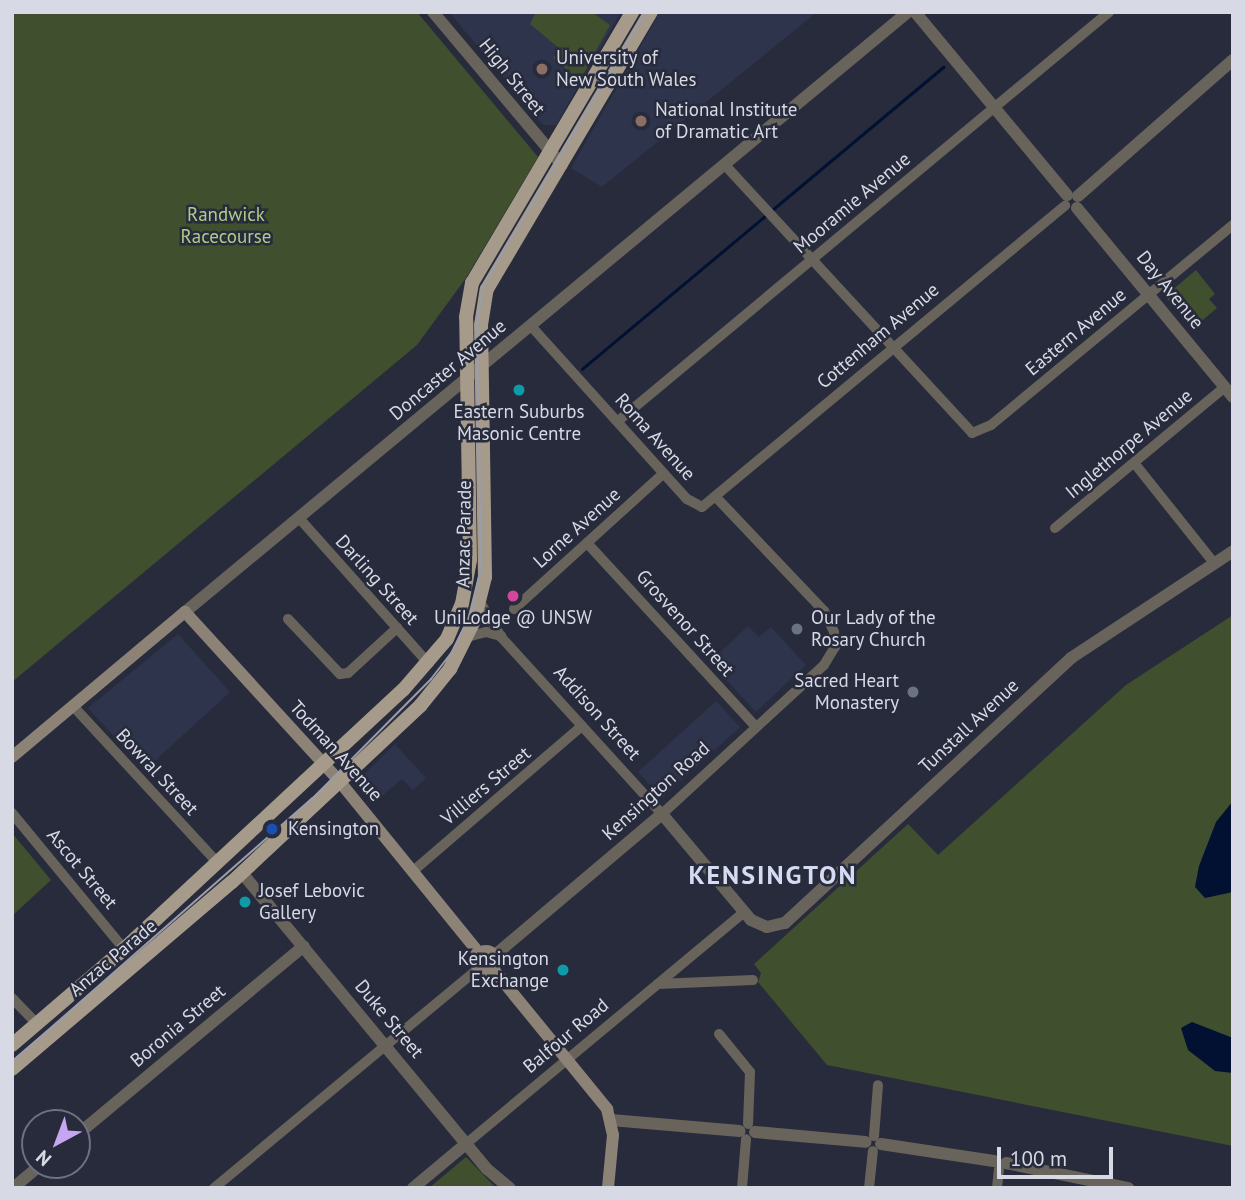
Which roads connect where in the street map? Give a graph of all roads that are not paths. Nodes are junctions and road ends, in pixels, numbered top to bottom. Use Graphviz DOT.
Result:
graph roads {
  1 [pos="433,12"];
  2 [pos="632,12"];
  3 [pos="652,12"];
  4 [pos="908,12"];
  5 [pos="915,12"];
  6 [pos="1109,12"];
  7 [pos="1233,61"];
  8 [pos="994,107"];
  9 [pos="549,152"];
  10 [pos="724,164"];
  11 [pos="562,165"];
  12 [pos="1072,201"];
  13 [pos="1233,225"];
  14 [pos="812,260"];
  15 [pos="1148,294"];
  16 [pos="531,326"];
  17 [pos="892,350"];
  18 [pos="483,366"];
  19 [pos="468,378"];
  20 [pos="1229,392"];
  21 [pos="618,421"];
  22 [pos="1135,464"];
  23 [pos="664,473"];
  24 [pos="715,496"];
  25 [pos="299,519"];
  26 [pos="1055,528"];
  27 [pos="587,543"];
  28 [pos="1233,551"];
  29 [pos="1214,563"];
  30 [pos="480,602"];
  31 [pos="513,609"];
  32 [pos="185,612"];
  33 [pos="288,619"];
  34 [pos="397,628"];
  35 [pos="501,636"];
  36 [pos="467,637"];
  37 [pos="429,664"];
  38 [pos="73,706"];
  39 [pos="582,726"];
  40 [pos="756,727"];
  41 [pos="12,757"];
  42 [pos="323,763"];
  43 [pos="340,782"];
  44 [pos="12,813"];
  45 [pos="662,814"];
  46 [pos="216,861"];
  47 [pos="412,872"];
  48 [pos="242,873"];
  49 [pos="744,912"];
  50 [pos="304,946"];
  51 [pos="124,949"];
  52 [pos="480,954"];
  53 [pos="495,955"];
  54 [pos="479,968"];
  55 [pos="493,970"];
  56 [pos="753,980"];
  57 [pos="658,984"];
  58 [pos="12,998"];
  59 [pos="36,1023"];
  60 [pos="719,1034"];
  61 [pos="12,1045"];
  62 [pos="386,1045"];
  63 [pos="568,1059"];
  64 [pos="12,1069"];
  65 [pos="878,1085"];
  66 [pos="611,1120"];
  67 [pos="91,1123"];
  68 [pos="747,1132"];
  69 [pos="467,1143"];
  70 [pos="873,1143"];
  71 [pos="1000,1164"];
  72 [pos="214,1188"];
  73 [pos="413,1188"];
  74 [pos="509,1188"];
  75 [pos="608,1188"];
  76 [pos="742,1188"];
  77 [pos="869,1188"];
  78 [pos="997,1188"];
  79 [pos="1128,1188"];
  1 -- 9 [label="street, High Street"];
  2 -- 9 [label="main road, Anzac Parade"];
  3 -- 11 [label="main road, Anzac Parade"];
  4 -- 10 [label="street, Doncaster Avenue"];
  5 -- 8 [label="street, Day Avenue"];
  6 -- 8 [label="street, Mooramie Avenue"];
  7 -- 12 [label="street, Cottenham Avenue"];
  8 -- 12 [label="street, Day Avenue"];
  8 -- 14 [label="street, Mooramie Avenue"];
  9 -- 11 [label="street, High Street"];
  9 -- 19 [label="main road, Anzac Parade"];
  10 -- 14 [label="street"];
  10 -- 16 [label="street, Doncaster Avenue"];
  11 -- 18 [label="main road, Anzac Parade"];
  12 -- 15 [label="street, Day Avenue"];
  12 -- 17 [label="street, Cottenham Avenue"];
  13 -- 15 [label="street, Eastern Avenue"];
  14 -- 17 [label="street"];
  14 -- 21 [label="street, Mooramie Avenue"];
  15 -- 17 [label="street, Eastern Avenue"];
  15 -- 20 [label="street, Day Avenue"];
  16 -- 18 [label="street, Doncaster Avenue"];
  16 -- 21 [label="street, Roma Avenue"];
  17 -- 24 [label="street, Cottenham Avenue"];
  18 -- 19 [label="street, Doncaster Avenue"];
  18 -- 30 [label="main road, Anzac Parade"];
  19 -- 25 [label="street, Doncaster Avenue"];
  19 -- 37 [label="main road, Anzac Parade"];
  20 -- 22 [label="street, Inglethorpe Avenue"];
  21 -- 23 [label="street, Roma Avenue"];
  22 -- 26 [label="street, Inglethorpe Avenue"];
  22 -- 29 [label="street"];
  23 -- 24 [label="street, Roma Avenue"];
  23 -- 27 [label="street, Lorne Avenue"];
  24 -- 40 [label="street, Kensington Road"];
  25 -- 32 [label="street, Doncaster Avenue"];
  25 -- 34 [label="street, Darling Street"];
  27 -- 31 [label="street, Lorne Avenue"];
  27 -- 40 [label="street, Grosvenor Street"];
  28 -- 29 [label="street, Tunstall Avenue"];
  29 -- 49 [label="street, Tunstall Avenue"];
  30 -- 35 [label="street, Addison Street"];
  30 -- 36 [label="main road, Anzac Parade"];
  32 -- 38 [label="main road, Doncaster Avenue"];
  32 -- 42 [label="main road, Todman Avenue"];
  33 -- 34 [label="street"];
  34 -- 37 [label="street, Darling Street"];
  35 -- 36 [label="street"];
  35 -- 39 [label="street, Addison Street"];
  36 -- 43 [label="main road, Anzac Parade"];
  37 -- 42 [label="main road, Anzac Parade"];
  38 -- 41 [label="main road, Doncaster Avenue"];
  38 -- 46 [label="street, Bowral Street"];
  39 -- 45 [label="street, Addison Street"];
  39 -- 47 [label="street, Villiers Street"];
  40 -- 45 [label="street, Kensington Road"];
  42 -- 43 [label="main road, Todman Avenue"];
  42 -- 46 [label="main road, Anzac Parade"];
  43 -- 47 [label="main road, Todman Avenue"];
  43 -- 48 [label="main road, Anzac Parade"];
  44 -- 51 [label="street, Ascot Street"];
  45 -- 49 [label="street, Addison Street"];
  45 -- 53 [label="street, Kensington Road"];
  46 -- 51 [label="main road, Anzac Parade"];
  47 -- 52 [label="main road, Todman Avenue"];
  48 -- 50 [label="street, Duke Street"];
  48 -- 64 [label="main road, Anzac Parade"];
  49 -- 57 [label="street, Balfour Road"];
  50 -- 62 [label="street, Duke Street"];
  50 -- 67 [label="street, Boronia Street"];
  51 -- 59 [label="main road, Anzac Parade"];
  52 -- 53 [label="main road"];
  52 -- 54 [label="main road"];
  53 -- 55 [label="main road"];
  54 -- 55 [label="main road"];
  54 -- 62 [label="street"];
  55 -- 63 [label="main road"];
  56 -- 57 [label="street"];
  57 -- 63 [label="street, Balfour Road"];
  58 -- 59 [label="street"];
  59 -- 61 [label="main road, Anzac Parade"];
  60 -- 68 [label="street"];
  62 -- 69 [label="street, Duke Street"];
  62 -- 72 [label="street"];
  63 -- 66 [label="main road"];
  63 -- 69 [label="street, Balfour Road"];
  65 -- 70 [label="street"];
  66 -- 68 [label="street"];
  66 -- 75 [label="main road"];
  68 -- 70 [label="street"];
  68 -- 76 [label="street"];
  69 -- 73 [label="street, Balfour Road"];
  69 -- 74 [label="street, Duke Street"];
  70 -- 71 [label="street"];
  70 -- 77 [label="street"];
  71 -- 78 [label="street"];
  71 -- 79 [label="street"];
}
